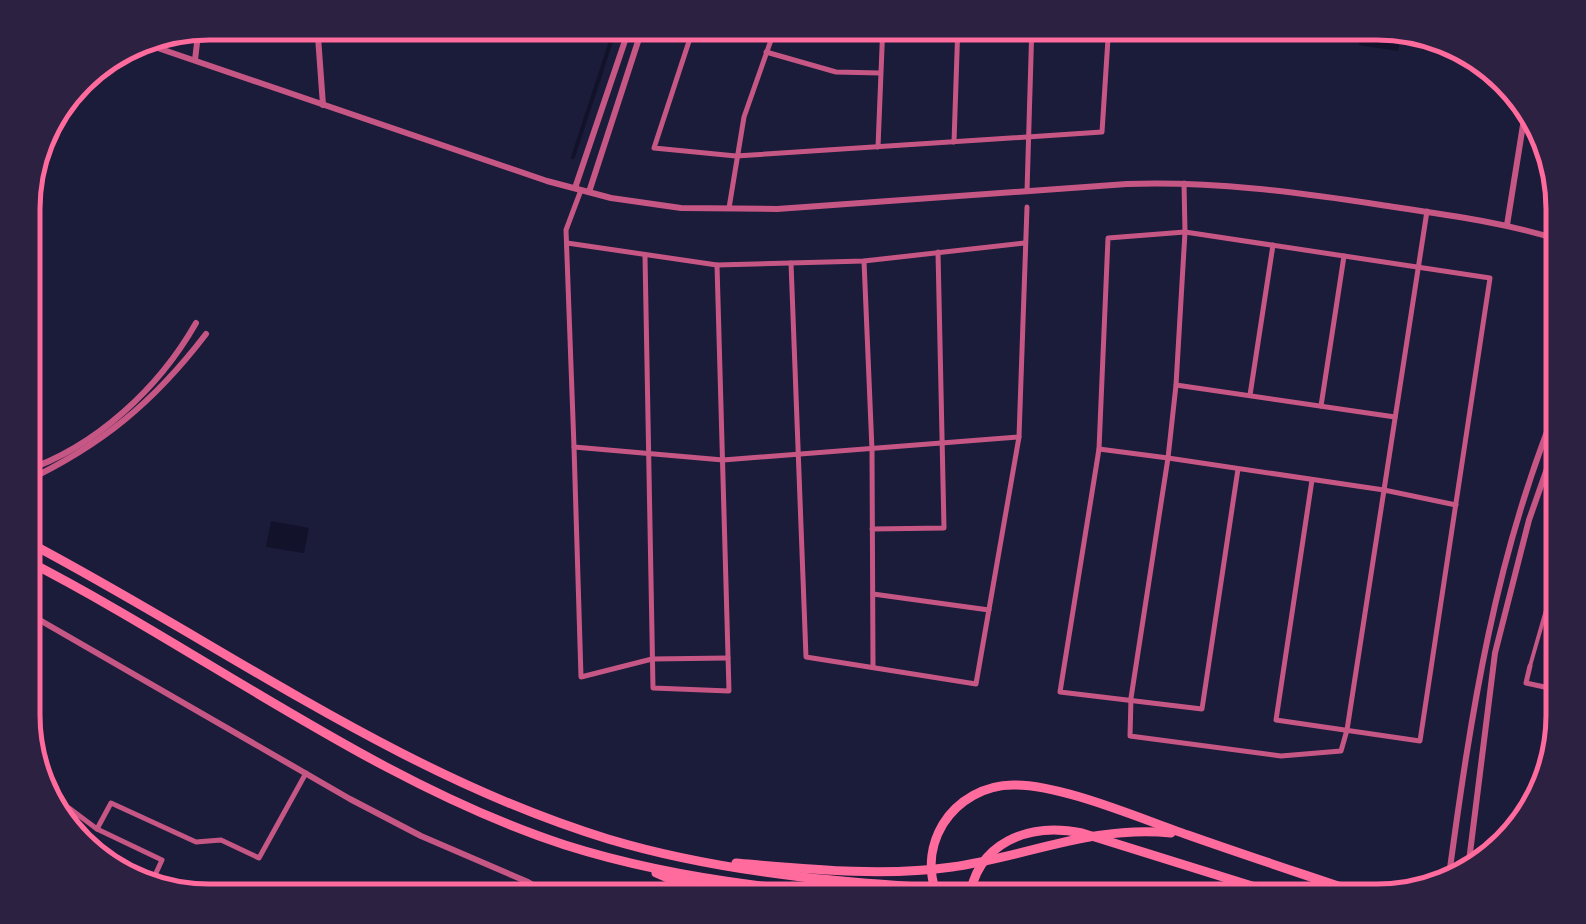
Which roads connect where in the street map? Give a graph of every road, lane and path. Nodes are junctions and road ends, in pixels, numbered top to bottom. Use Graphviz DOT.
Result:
graph roads {
  1 [pos="319,40"];
  2 [pos="625,40"];
  3 [pos="637,40"];
  4 [pos="689,40"];
  5 [pos="770,40"];
  6 [pos="882,40"];
  7 [pos="957,40"];
  8 [pos="1031,40"];
  9 [pos="1108,40"];
  10 [pos="197,41"];
  11 [pos="159,48"];
  12 [pos="766,52"];
  13 [pos="194,60"];
  14 [pos="881,73"];
  15 [pos="323,105"];
  16 [pos="1523,123"];
  17 [pos="1028,138"];
  18 [pos="954,142"];
  19 [pos="878,147"];
  20 [pos="736,156"];
  21 [pos="1184,183"];
  22 [pos="582,190"];
  23 [pos="1027,192"];
  24 [pos="1027,207"];
  25 [pos="729,210"];
  26 [pos="1426,212"];
  27 [pos="1508,225"];
  28 [pos="1185,232"];
  29 [pos="1546,236"];
  30 [pos="567,243"];
  31 [pos="1024,243"];
  32 [pos="1273,245"];
  33 [pos="938,252"];
  34 [pos="645,256"];
  35 [pos="1344,256"];
  36 [pos="864,261"];
  37 [pos="790,263"];
  38 [pos="717,266"];
  39 [pos="1418,267"];
  40 [pos="196,323"];
  41 [pos="206,334"];
  42 [pos="1176,385"];
  43 [pos="1250,396"];
  44 [pos="1321,406"];
  45 [pos="1395,418"];
  46 [pos="1546,435"];
  47 [pos="1019,438"];
  48 [pos="942,445"];
  49 [pos="574,447"];
  50 [pos="1099,449"];
  51 [pos="872,450"];
  52 [pos="648,453"];
  53 [pos="798,455"];
  54 [pos="1168,458"];
  55 [pos="723,460"];
  56 [pos="40,463"];
  57 [pos="1238,468"];
  58 [pos="40,474"];
  59 [pos="1546,474"];
  60 [pos="1312,480"];
  61 [pos="1384,490"];
  62 [pos="1456,505"];
  63 [pos="872,529"];
  64 [pos="40,548"];
  65 [pos="40,567"];
  66 [pos="873,594"];
  67 [pos="989,610"];
  68 [pos="1546,610"];
  69 [pos="40,620"];
  70 [pos="728,658"];
  71 [pos="652,659"];
  72 [pos="874,666"];
  73 [pos="1530,666"];
  74 [pos="1546,687"];
  75 [pos="1131,698"];
  76 [pos="1347,730"];
  77 [pos="306,773"];
  78 [pos="70,811"];
  79 [pos="97,829"];
  80 [pos="1189,835"];
  81 [pos="1470,857"];
  82 [pos="688,860"];
  83 [pos="633,862"];
  84 [pos="1450,868"];
  85 [pos="155,875"];
  86 [pos="531,884"];
  87 [pos="693,884"];
  88 [pos="742,884"];
  89 [pos="888,884"];
  90 [pos="935,884"];
  91 [pos="972,884"];
  92 [pos="1245,884"];
  93 [pos="1332,884"];
  1 -- 15 [label="street"];
  2 -- 22 [label="street"];
  3 -- 22 [label="street"];
  4 -- 20 [label="street"];
  5 -- 12 [label="street"];
  6 -- 14 [label="street"];
  7 -- 18 [label="street"];
  8 -- 17 [label="street"];
  9 -- 17 [label="street"];
  10 -- 13 [label="street"];
  11 -- 13 [label="street"];
  12 -- 14 [label="street"];
  12 -- 20 [label="street"];
  13 -- 15 [label="street"];
  14 -- 19 [label="street"];
  15 -- 22 [label="street"];
  16 -- 27 [label="street"];
  17 -- 18 [label="street"];
  17 -- 23 [label="street"];
  18 -- 19 [label="street"];
  19 -- 20 [label="street"];
  20 -- 25 [label="street"];
  21 -- 23 [label="street"];
  21 -- 26 [label="street"];
  21 -- 28 [label="street"];
  22 -- 25 [label="street"];
  22 -- 30 [label="street"];
  23 -- 25 [label="street"];
  24 -- 31 [label="street"];
  26 -- 27 [label="street"];
  26 -- 39 [label="street"];
  27 -- 29 [label="street"];
  28 -- 32 [label="street"];
  28 -- 42 [label="street"];
  28 -- 50 [label="street"];
  30 -- 34 [label="street"];
  30 -- 49 [label="street"];
  31 -- 33 [label="street"];
  31 -- 47 [label="street"];
  32 -- 35 [label="street"];
  32 -- 43 [label="street"];
  33 -- 36 [label="street"];
  33 -- 48 [label="street"];
  34 -- 38 [label="street"];
  34 -- 52 [label="street"];
  35 -- 39 [label="street"];
  35 -- 44 [label="street"];
  36 -- 37 [label="street"];
  36 -- 51 [label="street"];
  37 -- 38 [label="street"];
  37 -- 53 [label="street"];
  38 -- 55 [label="street"];
  39 -- 45 [label="street"];
  39 -- 62 [label="street"];
  40 -- 56 [label="street"];
  41 -- 58 [label="street"];
  42 -- 43 [label="street"];
  42 -- 54 [label="street"];
  43 -- 44 [label="street"];
  44 -- 45 [label="street"];
  45 -- 61 [label="street"];
  46 -- 84 [label="street"];
  47 -- 48 [label="street"];
  47 -- 67 [label="street"];
  48 -- 51 [label="street"];
  48 -- 63 [label="street"];
  49 -- 52 [label="street"];
  49 -- 71 [label="street"];
  50 -- 54 [label="street"];
  50 -- 75 [label="street"];
  51 -- 53 [label="street"];
  51 -- 63 [label="street"];
  52 -- 55 [label="street"];
  52 -- 71 [label="street"];
  53 -- 55 [label="street"];
  53 -- 72 [label="street"];
  54 -- 57 [label="street"];
  54 -- 75 [label="street"];
  55 -- 70 [label="street"];
  57 -- 60 [label="street"];
  57 -- 75 [label="street"];
  59 -- 81 [label="street"];
  60 -- 61 [label="street"];
  60 -- 76 [label="street"];
  61 -- 62 [label="street"];
  61 -- 76 [label="street"];
  62 -- 76 [label="street"];
  63 -- 66 [label="street"];
  64 -- 82 [label="highway"];
  65 -- 83 [label="highway"];
  66 -- 67 [label="street"];
  66 -- 72 [label="street"];
  67 -- 72 [label="street"];
  68 -- 73 [label="street"];
  69 -- 77 [label="street"];
  70 -- 71 [label="street"];
  70 -- 71 [label="street"];
  73 -- 74 [label="street"];
  75 -- 76 [label="street"];
  77 -- 79 [label="street"];
  77 -- 86 [label="street"];
  78 -- 79 [label="street"];
  79 -- 85 [label="street"];
  80 -- 82 [label="highway"];
  80 -- 90 [label="highway"];
  80 -- 93 [label="highway"];
  82 -- 89 [label="highway"];
  83 -- 87 [label="highway"];
  83 -- 88 [label="highway"];
  91 -- 92 [label="highway"];
}
